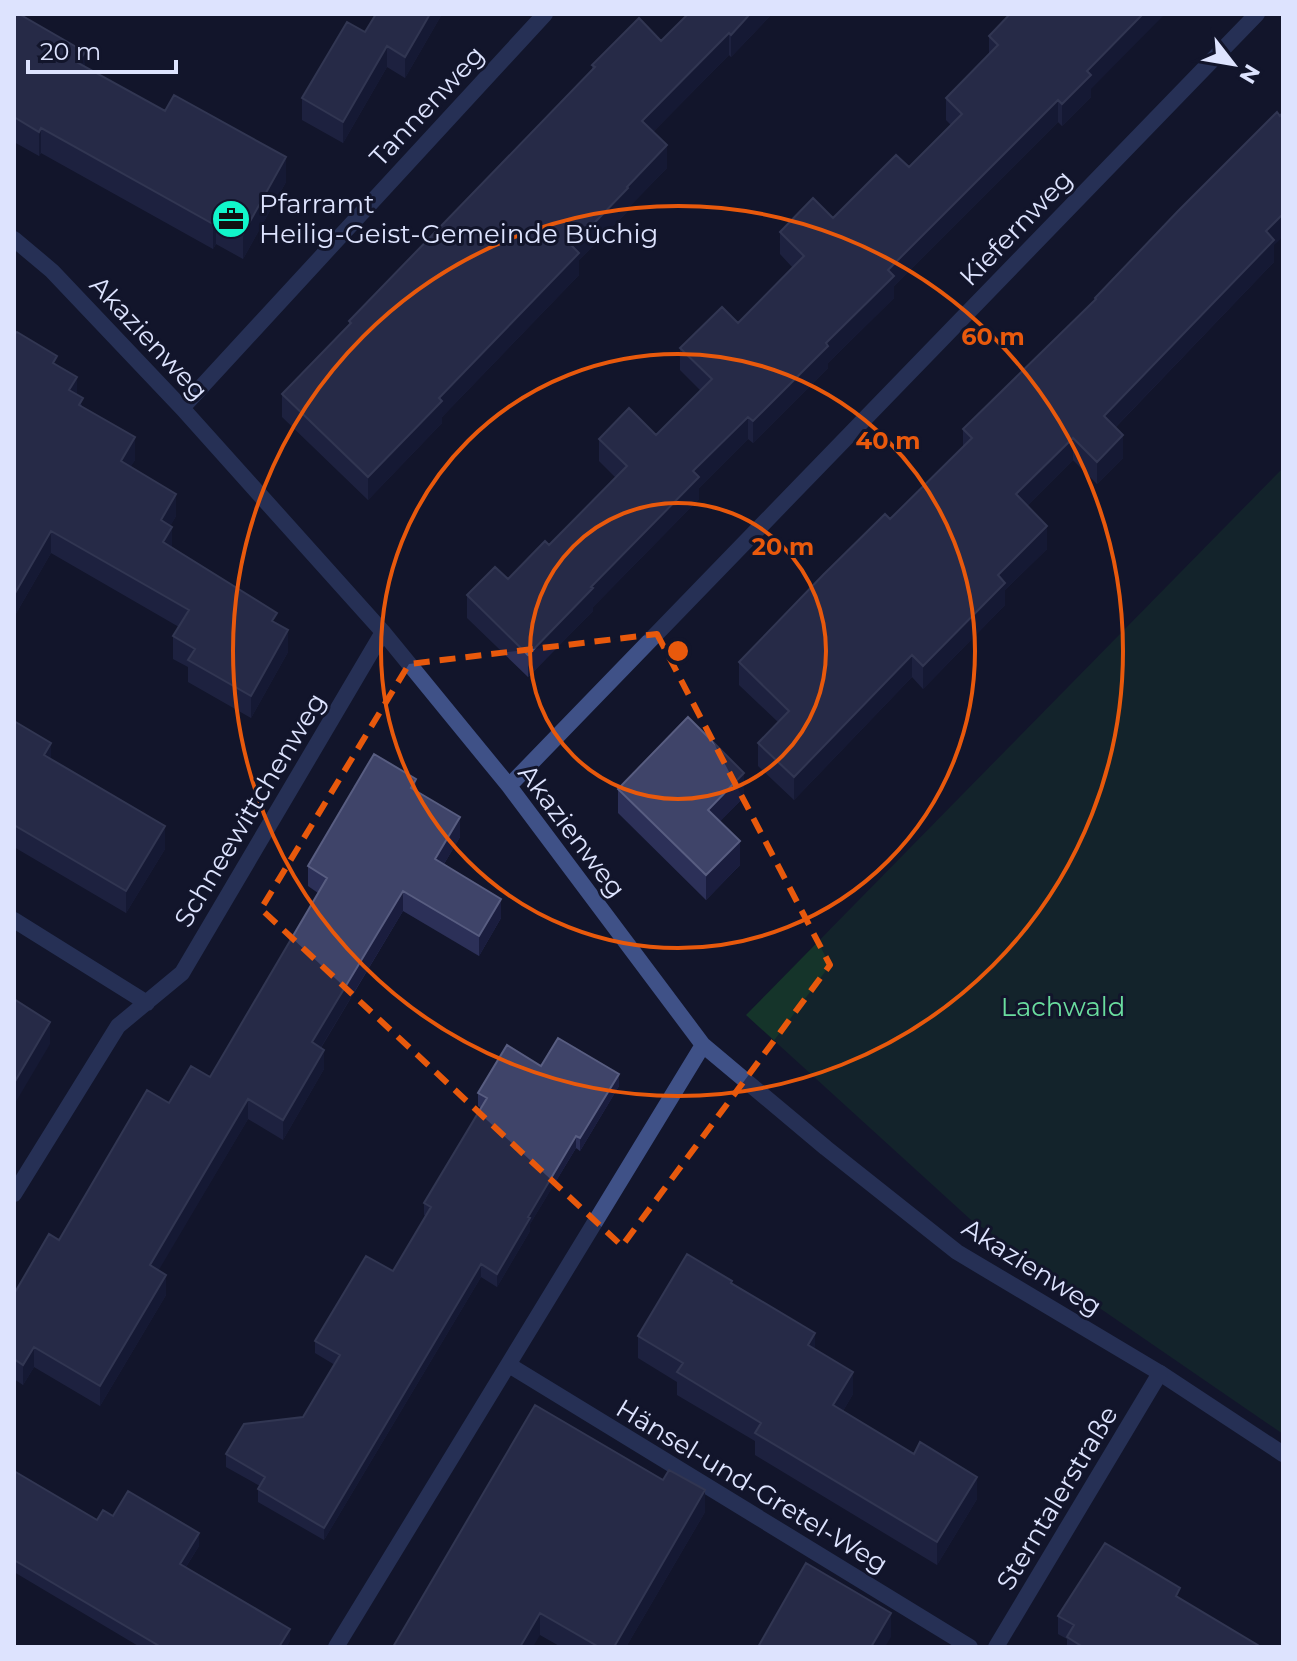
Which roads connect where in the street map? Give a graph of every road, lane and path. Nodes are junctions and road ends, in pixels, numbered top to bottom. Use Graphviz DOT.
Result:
graph roads {
  1 [pos="545,14"];
  2 [pos="1257,14"];
  3 [pos="14,239"];
  4 [pos="182,408"];
  5 [pos="383,632"];
  6 [pos="509,786"];
  7 [pos="14,920"];
  8 [pos="147,1003"];
  9 [pos="703,1045"];
  10 [pos="14,1194"];
  11 [pos="509,1365"];
  12 [pos="1160,1373"];
  13 [pos="1283,1454"];
  14 [pos="336,1647"];
  15 [pos="970,1647"];
  16 [pos="996,1647"];
  1 -- 4 [label="street, Tannenweg"];
  2 -- 6 [label="street, Kiefernweg"];
  3 -- 4 [label="street, Akazienweg"];
  4 -- 5 [label="street, Akazienweg"];
  5 -- 6 [label="street, Akazienweg"];
  5 -- 8 [label="street, Schneewittchenweg"];
  6 -- 9 [label="street, Akazienweg"];
  7 -- 8 [label="street"];
  8 -- 10 [label="street, Schneewittchenweg"];
  9 -- 11 [label="street"];
  9 -- 12 [label="street, Akazienweg"];
  11 -- 14 [label="street"];
  11 -- 15 [label="street, Hänsel-und-Gretel-Weg"];
  12 -- 13 [label="street, Akazienweg"];
  12 -- 16 [label="street, Sterntalerstraße"];
}
